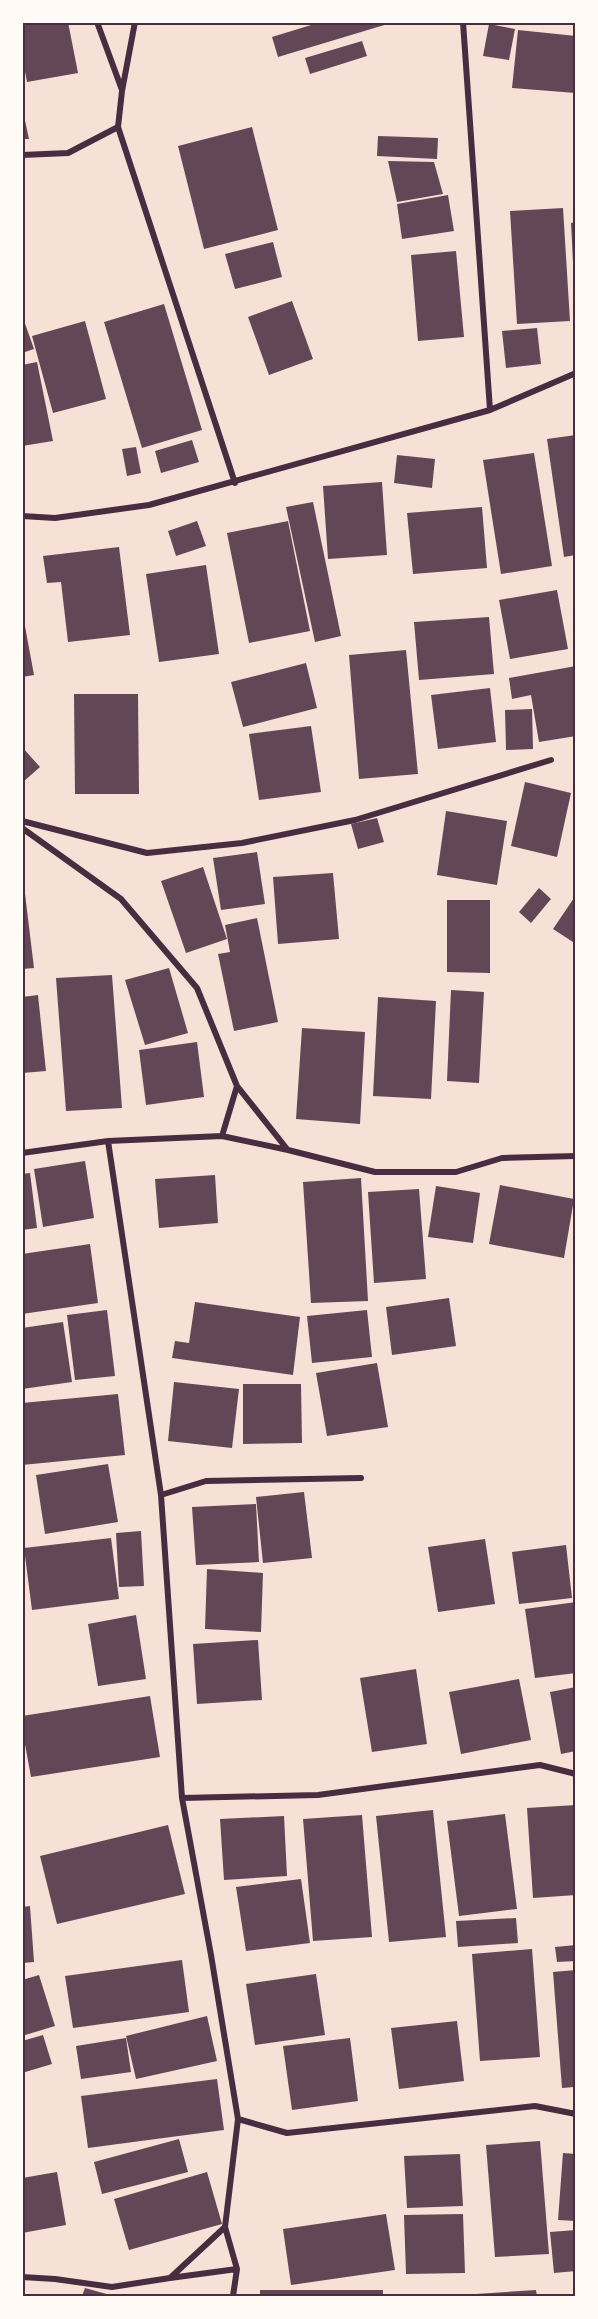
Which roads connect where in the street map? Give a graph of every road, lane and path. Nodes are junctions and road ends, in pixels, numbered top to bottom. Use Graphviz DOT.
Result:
graph roads {
  1 [pos="97,22"];
  2 [pos="135,22"];
  3 [pos="463,22"];
  4 [pos="122,91"];
  5 [pos="118,127"];
  6 [pos="22,155"];
  7 [pos="576,373"];
  8 [pos="490,410"];
  9 [pos="235,483"];
  10 [pos="22,516"];
  11 [pos="551,760"];
  12 [pos="22,821"];
  13 [pos="22,828"];
  14 [pos="237,1086"];
  15 [pos="222,1136"];
  16 [pos="108,1141"];
  17 [pos="288,1150"];
  18 [pos="22,1153"];
  19 [pos="576,1156"];
  20 [pos="361,1478"];
  21 [pos="161,1495"];
  22 [pos="576,1774"];
  23 [pos="182,1798"];
  24 [pos="576,2114"];
  25 [pos="238,2119"];
  26 [pos="225,2227"];
  27 [pos="237,2269"];
  28 [pos="22,2277"];
  29 [pos="170,2278"];
  30 [pos="233,2296"];
  1 -- 4 [label="street"];
  2 -- 4 [label="street"];
  3 -- 8 [label="street"];
  4 -- 5 [label="street"];
  5 -- 6 [label="street"];
  5 -- 9 [label="street"];
  7 -- 8 [label="street"];
  8 -- 9 [label="street"];
  9 -- 10 [label="street"];
  11 -- 12 [label="street"];
  13 -- 14 [label="street"];
  14 -- 15 [label="street"];
  14 -- 17 [label="street"];
  15 -- 16 [label="street"];
  15 -- 17 [label="street"];
  16 -- 18 [label="street"];
  16 -- 21 [label="street"];
  17 -- 19 [label="street"];
  20 -- 21 [label="street"];
  21 -- 23 [label="street"];
  22 -- 23 [label="street"];
  23 -- 25 [label="street"];
  24 -- 25 [label="street"];
  25 -- 26 [label="street"];
  26 -- 27 [label="street"];
  26 -- 29 [label="street"];
  27 -- 29 [label="street"];
  27 -- 30 [label="street"];
  28 -- 29 [label="street"];
}
